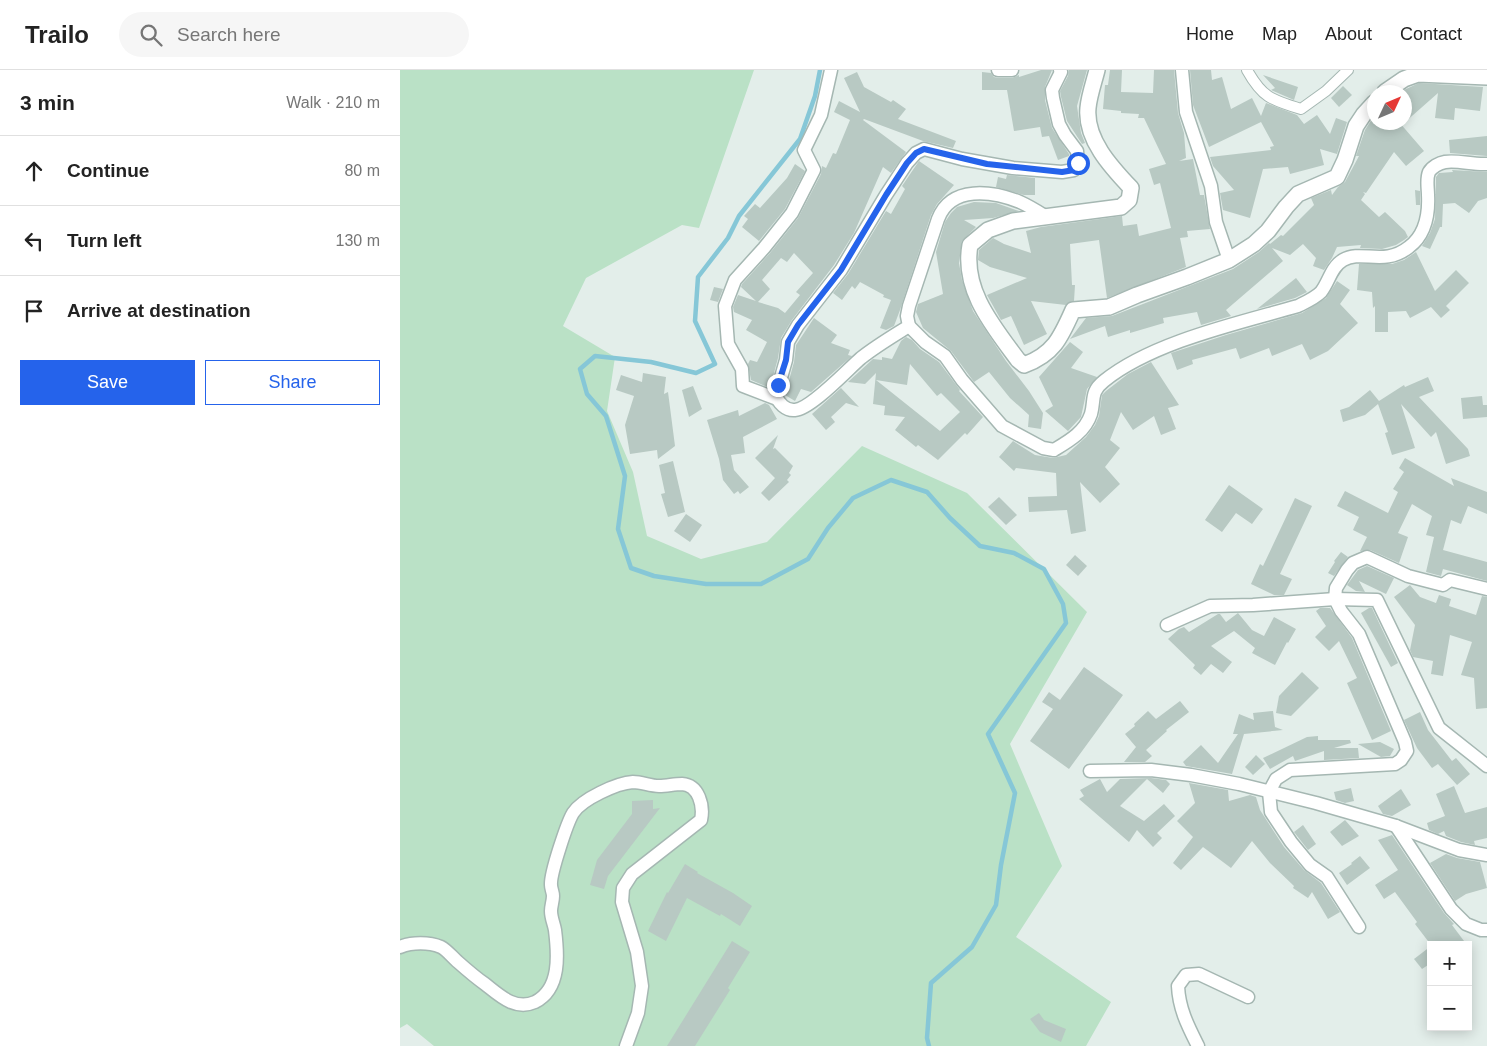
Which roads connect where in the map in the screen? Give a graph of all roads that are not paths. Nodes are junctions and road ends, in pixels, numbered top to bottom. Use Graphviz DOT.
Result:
graph roads {
  1 [pos="831,70"];
  2 [pos="998,70"];
  3 [pos="1012,70"];
  4 [pos="1060,70"];
  5 [pos="1097,70"];
  6 [pos="1182,70"];
  7 [pos="1247,70"];
  8 [pos="1348,70"];
  9 [pos="1487,77"];
  10 [pos="1395,85"];
  11 [pos="1367,111"];
  12 [pos="1487,164"];
  13 [pos="1045,216"];
  14 [pos="1229,260"];
  15 [pos="909,326"];
  16 [pos="777,399"];
  17 [pos="1487,589"];
  18 [pos="1335,599"];
  19 [pos="1167,624"];
  20 [pos="1487,766"];
  21 [pos="1090,770"];
  22 [pos="1269,792"];
  23 [pos="1396,826"];
  24 [pos="1487,855"];
  25 [pos="1359,927"];
  26 [pos="1487,930"];
  27 [pos="400,947"];
  28 [pos="1248,997"];
  29 [pos="626,1046"];
  30 [pos="1198,1046"];
  1 -- 16 [label="street"];
  2 -- 3 [label="street"];
  4 -- 16 [label="street"];
  5 -- 13 [label="street"];
  6 -- 14 [label="street"];
  7 -- 8 [label="street"];
  9 -- 10 [label="street"];
  11 -- 14 [label="street"];
  12 -- 15 [label="street"];
  13 -- 14 [label="street"];
  13 -- 15 [label="street"];
  15 -- 16 [label="street"];
  17 -- 18 [label="street"];
  18 -- 19 [label="street"];
  18 -- 20 [label="street"];
  18 -- 22 [label="street"];
  21 -- 22 [label="street"];
  22 -- 23 [label="street"];
  22 -- 25 [label="street"];
  23 -- 24 [label="street"];
  23 -- 26 [label="street"];
  27 -- 29 [label="street"];
  28 -- 30 [label="street"];
}
